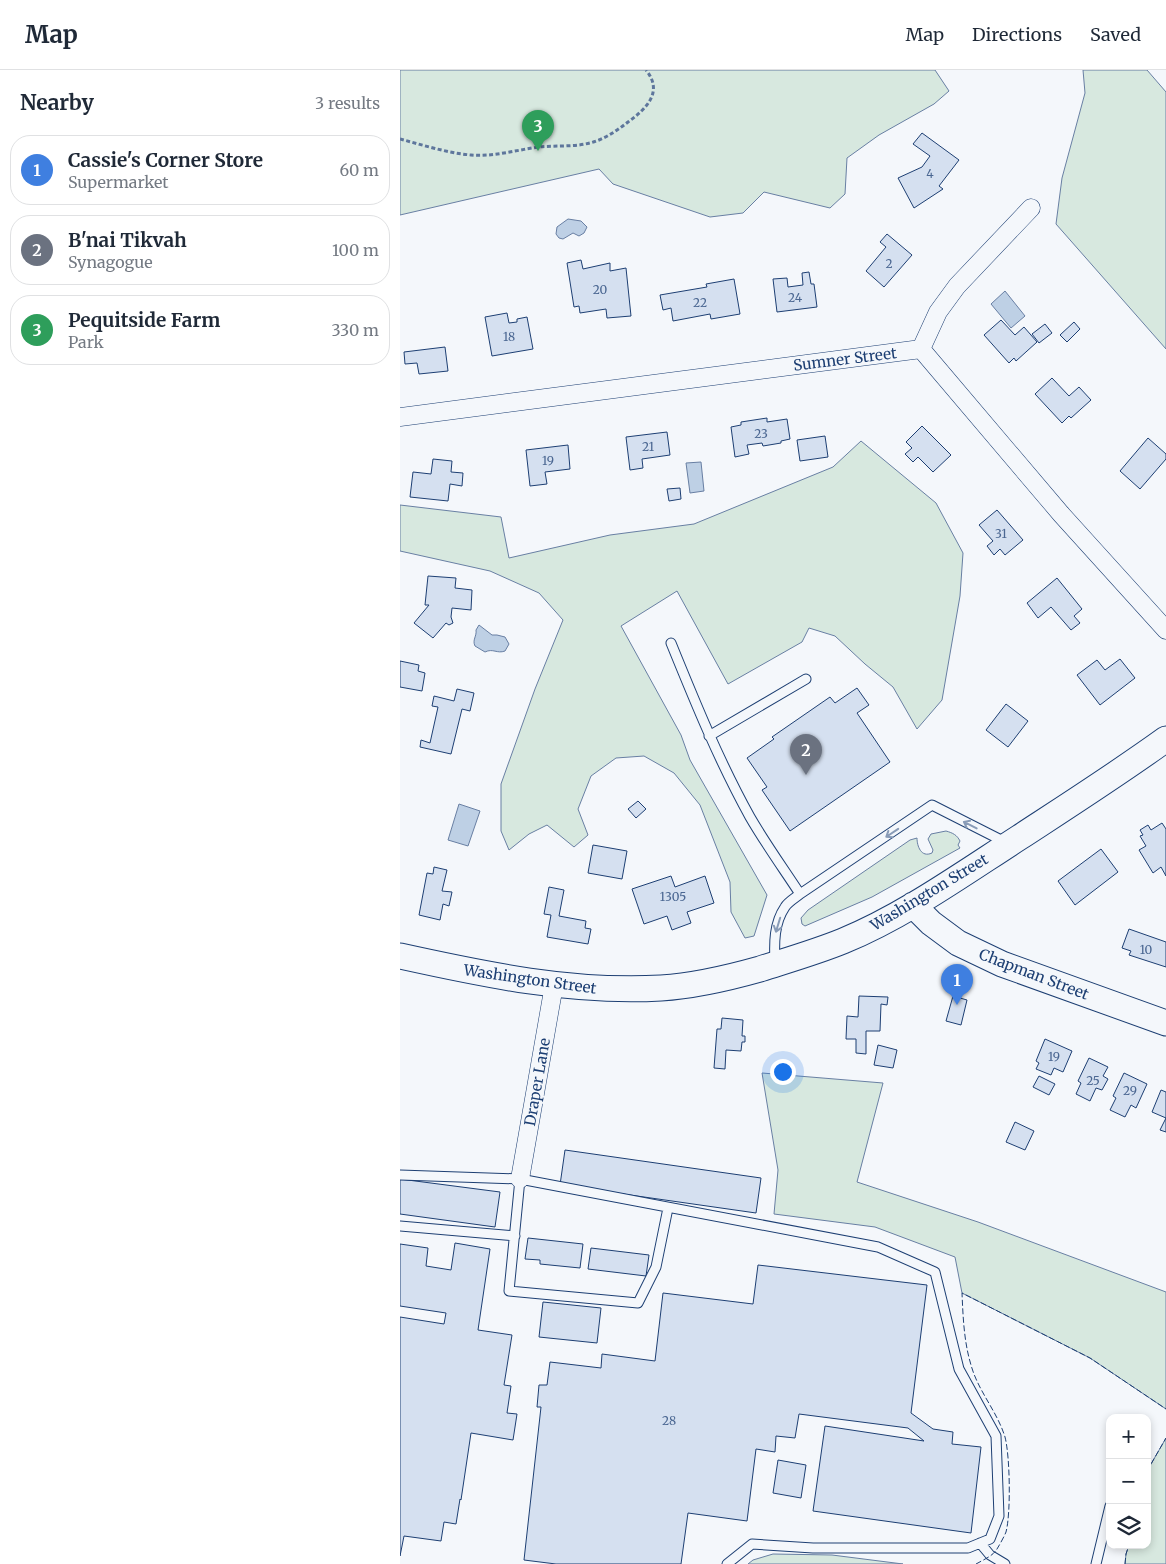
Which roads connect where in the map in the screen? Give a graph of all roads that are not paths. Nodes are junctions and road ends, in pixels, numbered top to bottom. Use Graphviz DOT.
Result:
graph roads {
  1 [pos="1031,208"];
  2 [pos="921,350"];
  3 [pos="400,417"];
  4 [pos="1166,630"];
  5 [pos="671,643"];
  6 [pos="806,679"];
  7 [pos="709,736"];
  8 [pos="1166,739"];
  9 [pos="1008,844"];
  10 [pos="800,894"];
  11 [pos="913,905"];
  12 [pos="400,956"];
  13 [pos="775,964"];
  14 [pos="554,985"];
  15 [pos="1166,1023"];
  16 [pos="400,1175"];
  17 [pos="520,1179"];
  18 [pos="668,1208"];
  19 [pos="400,1226"];
  20 [pos="515,1236"];
  21 [pos="1106,1523"];
  22 [pos="980,1543"];
  23 [pos="727,1564"];
  24 [pos="1006,1564"];
  25 [pos="1096,1564"];
  1 -- 2 [label="street"];
  2 -- 3 [label="street, Sumner Street"];
  2 -- 4 [label="street"];
  5 -- 7 [label="lane"];
  6 -- 7 [label="lane"];
  7 -- 10 [label="lane"];
  8 -- 9 [label="main road, Washington Street"];
  9 -- 10 [label="lane, one-way"];
  9 -- 11 [label="main road, Washington Street"];
  10 -- 13 [label="lane, one-way"];
  11 -- 13 [label="main road, Washington Street"];
  11 -- 15 [label="main road, Chapman Street"];
  12 -- 14 [label="main road, Washington Street"];
  13 -- 14 [label="main road, Washington Street"];
  14 -- 17 [label="street, Draper Lane"];
  16 -- 17 [label="lane"];
  17 -- 18 [label="lane"];
  17 -- 20 [label="lane"];
  18 -- 20 [label="lane"];
  18 -- 22 [label="lane"];
  19 -- 20 [label="lane"];
  21 -- 25 [label="lane"];
  22 -- 23 [label="lane"];
  22 -- 24 [label="lane"];
}
